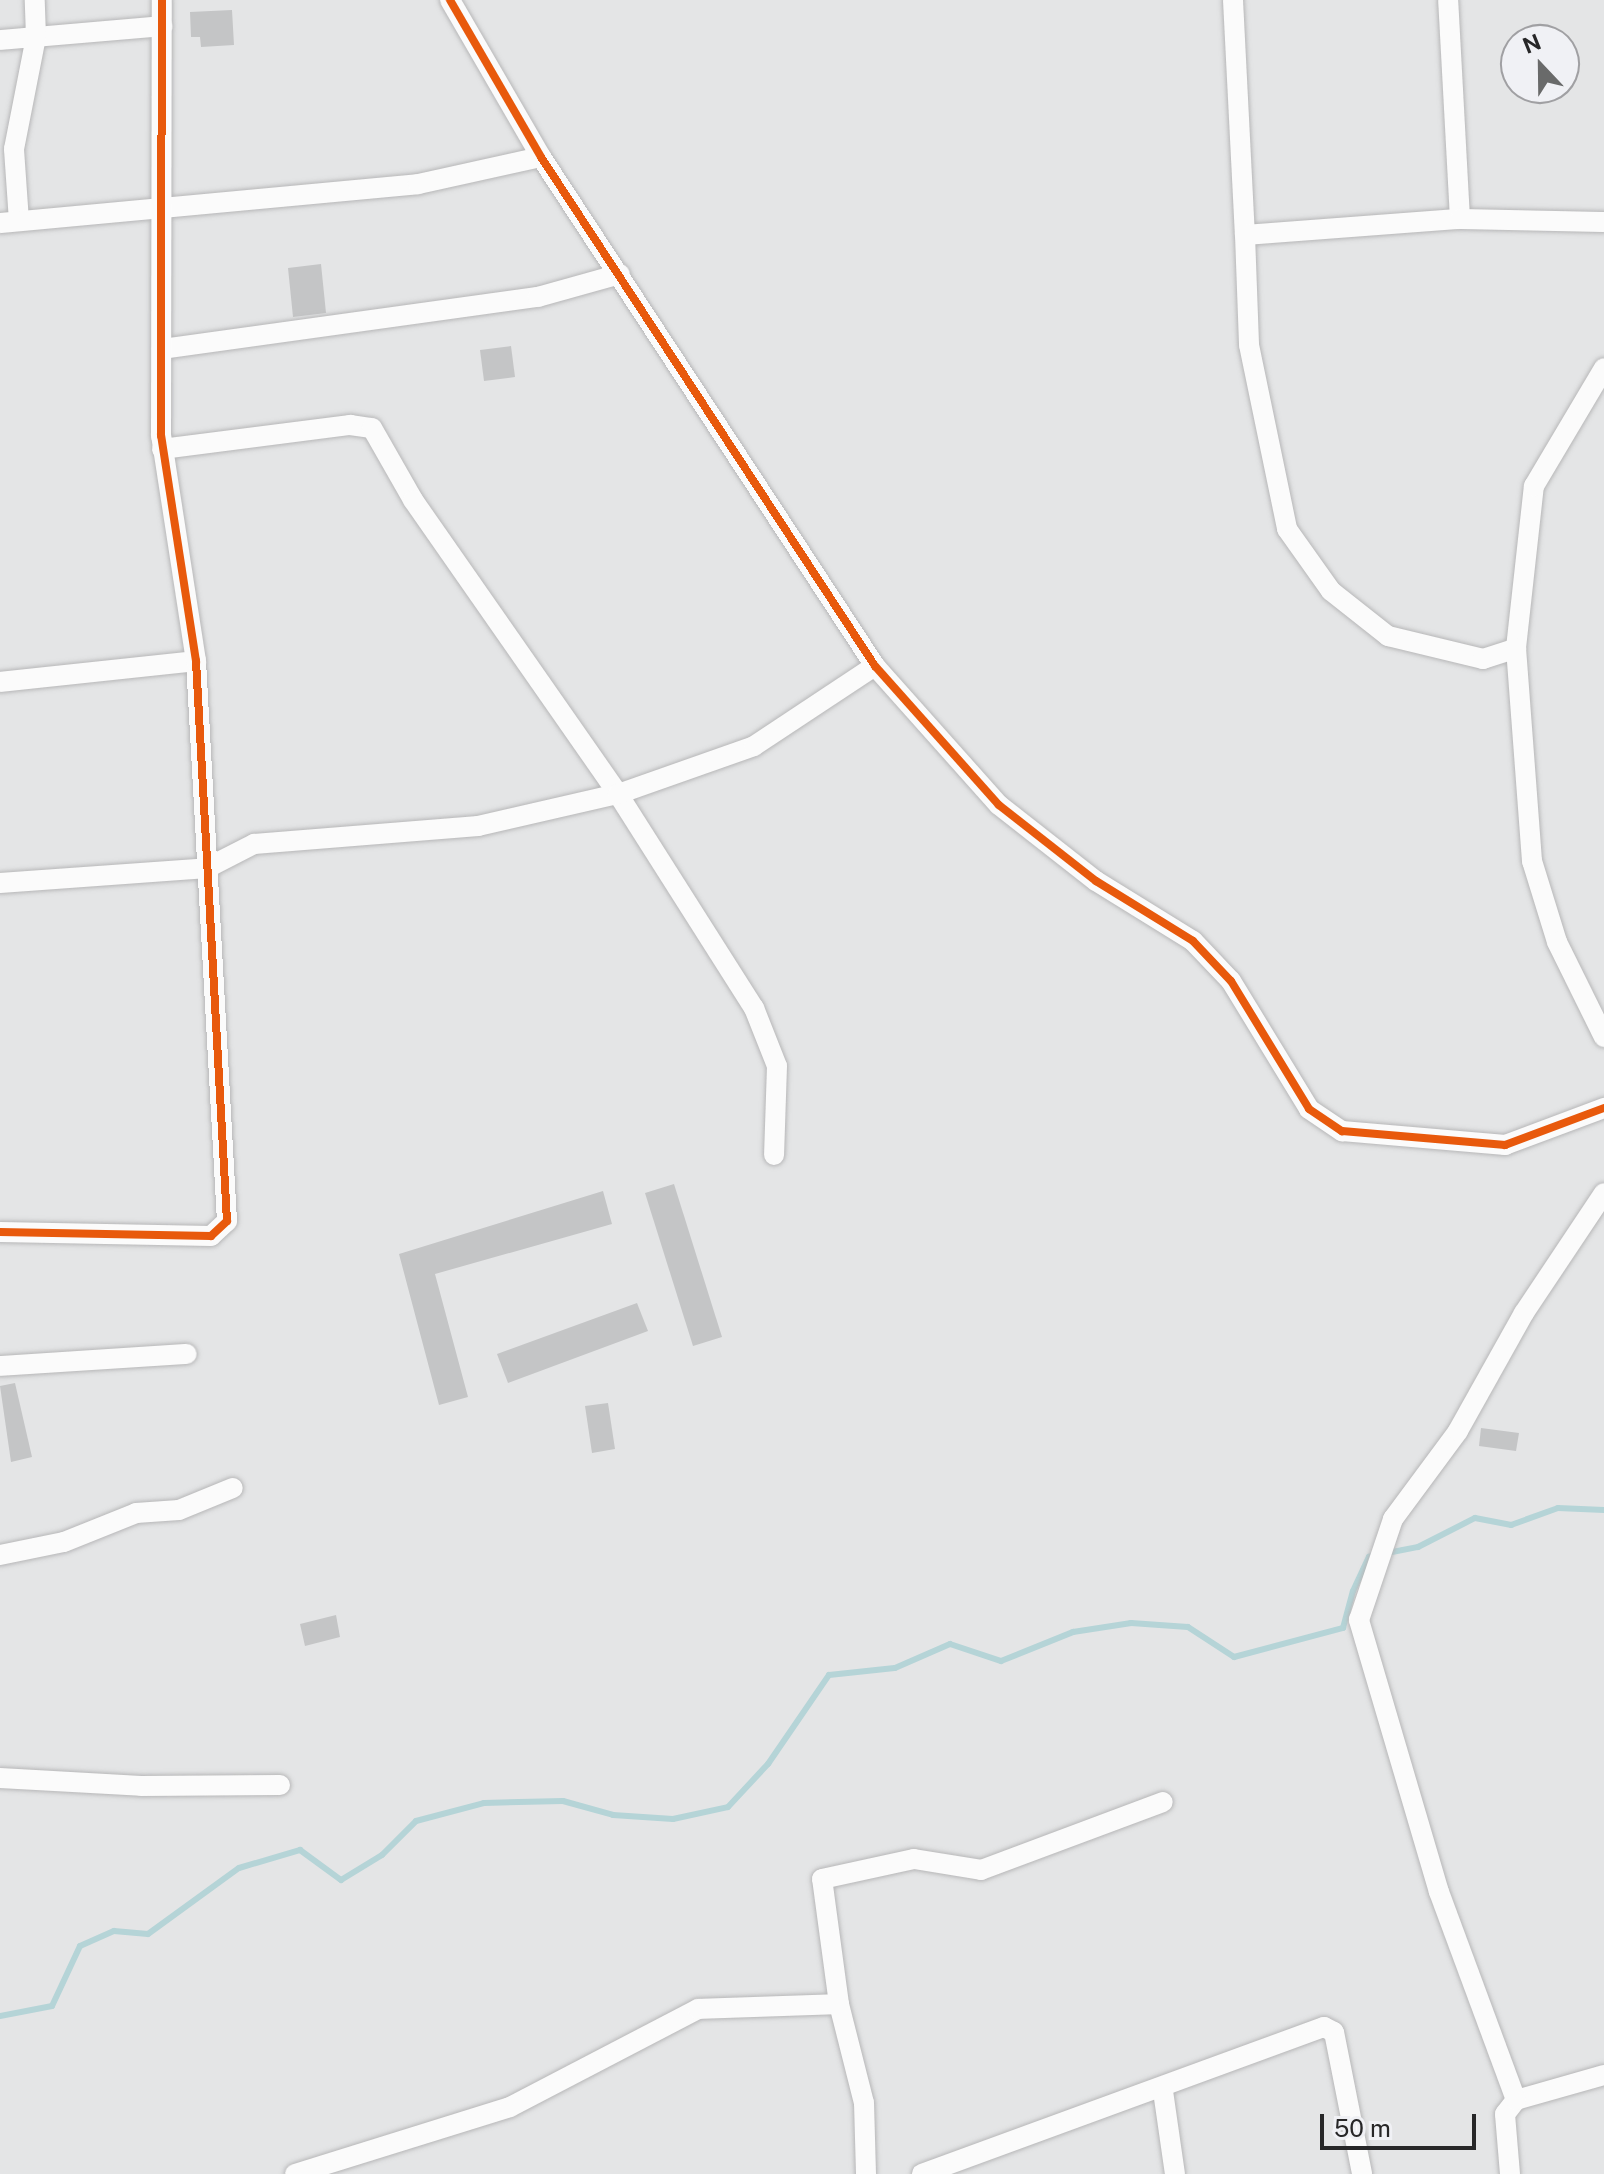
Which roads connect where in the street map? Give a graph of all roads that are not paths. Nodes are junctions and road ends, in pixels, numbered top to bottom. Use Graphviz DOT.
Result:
graph roads {
  1 [pos="35,0"];
  2 [pos="162,0"];
  3 [pos="450,0"];
  4 [pos="1233,0"];
  5 [pos="1448,0"];
  6 [pos="162,26"];
  7 [pos="36,37"];
  8 [pos="0,40"];
  9 [pos="541,157"];
  10 [pos="165,209"];
  11 [pos="1460,219"];
  12 [pos="9,222"];
  13 [pos="1604,222"];
  14 [pos="1245,235"];
  15 [pos="620,274"];
  16 [pos="162,349"];
  17 [pos="1604,368"];
  18 [pos="162,449"];
  19 [pos="1516,648"];
  20 [pos="196,661"];
  21 [pos="875,666"];
  22 [pos="0,682"];
  23 [pos="618,794"];
  24 [pos="207,868"];
  25 [pos="0,883"];
  26 [pos="1604,1037"];
  27 [pos="1604,1108"];
  28 [pos="774,1155"];
  29 [pos="1604,1193"];
  30 [pos="0,1232"];
  31 [pos="187,1354"];
  32 [pos="0,1366"];
  33 [pos="233,1488"];
  34 [pos="0,1555"];
  35 [pos="0,1778"];
  36 [pos="280,1785"];
  37 [pos="1163,1802"];
  38 [pos="839,2004"];
  39 [pos="1604,2075"];
  40 [pos="1163,2091"];
  41 [pos="1516,2100"];
  42 [pos="295,2174"];
  43 [pos="866,2174"];
  44 [pos="922,2174"];
  45 [pos="1175,2174"];
  46 [pos="1362,2174"];
  47 [pos="1510,2174"];
  1 -- 7 [label="street"];
  2 -- 6 [label="street"];
  3 -- 9 [label="street"];
  4 -- 14 [label="street"];
  5 -- 11 [label="street"];
  6 -- 7 [label="street"];
  6 -- 10 [label="street"];
  7 -- 8 [label="street"];
  7 -- 12 [label="street"];
  9 -- 10 [label="street"];
  9 -- 15 [label="street"];
  10 -- 12 [label="street"];
  10 -- 16 [label="street"];
  11 -- 13 [label="street"];
  11 -- 14 [label="street"];
  14 -- 19 [label="street"];
  15 -- 16 [label="street"];
  15 -- 21 [label="street"];
  16 -- 18 [label="street"];
  17 -- 19 [label="street"];
  18 -- 20 [label="street"];
  18 -- 23 [label="street"];
  19 -- 26 [label="street"];
  20 -- 22 [label="street"];
  20 -- 24 [label="street"];
  21 -- 23 [label="street"];
  21 -- 27 [label="street"];
  23 -- 24 [label="street"];
  23 -- 28 [label="street"];
  24 -- 25 [label="street"];
  24 -- 30 [label="street"];
  29 -- 41 [label="street"];
  31 -- 32 [label="street"];
  33 -- 34 [label="street"];
  35 -- 36 [label="street"];
  37 -- 38 [label="street"];
  38 -- 42 [label="street"];
  38 -- 43 [label="street"];
  39 -- 41 [label="street"];
  40 -- 44 [label="street"];
  40 -- 45 [label="street"];
  40 -- 46 [label="street"];
  41 -- 47 [label="street"];
}
